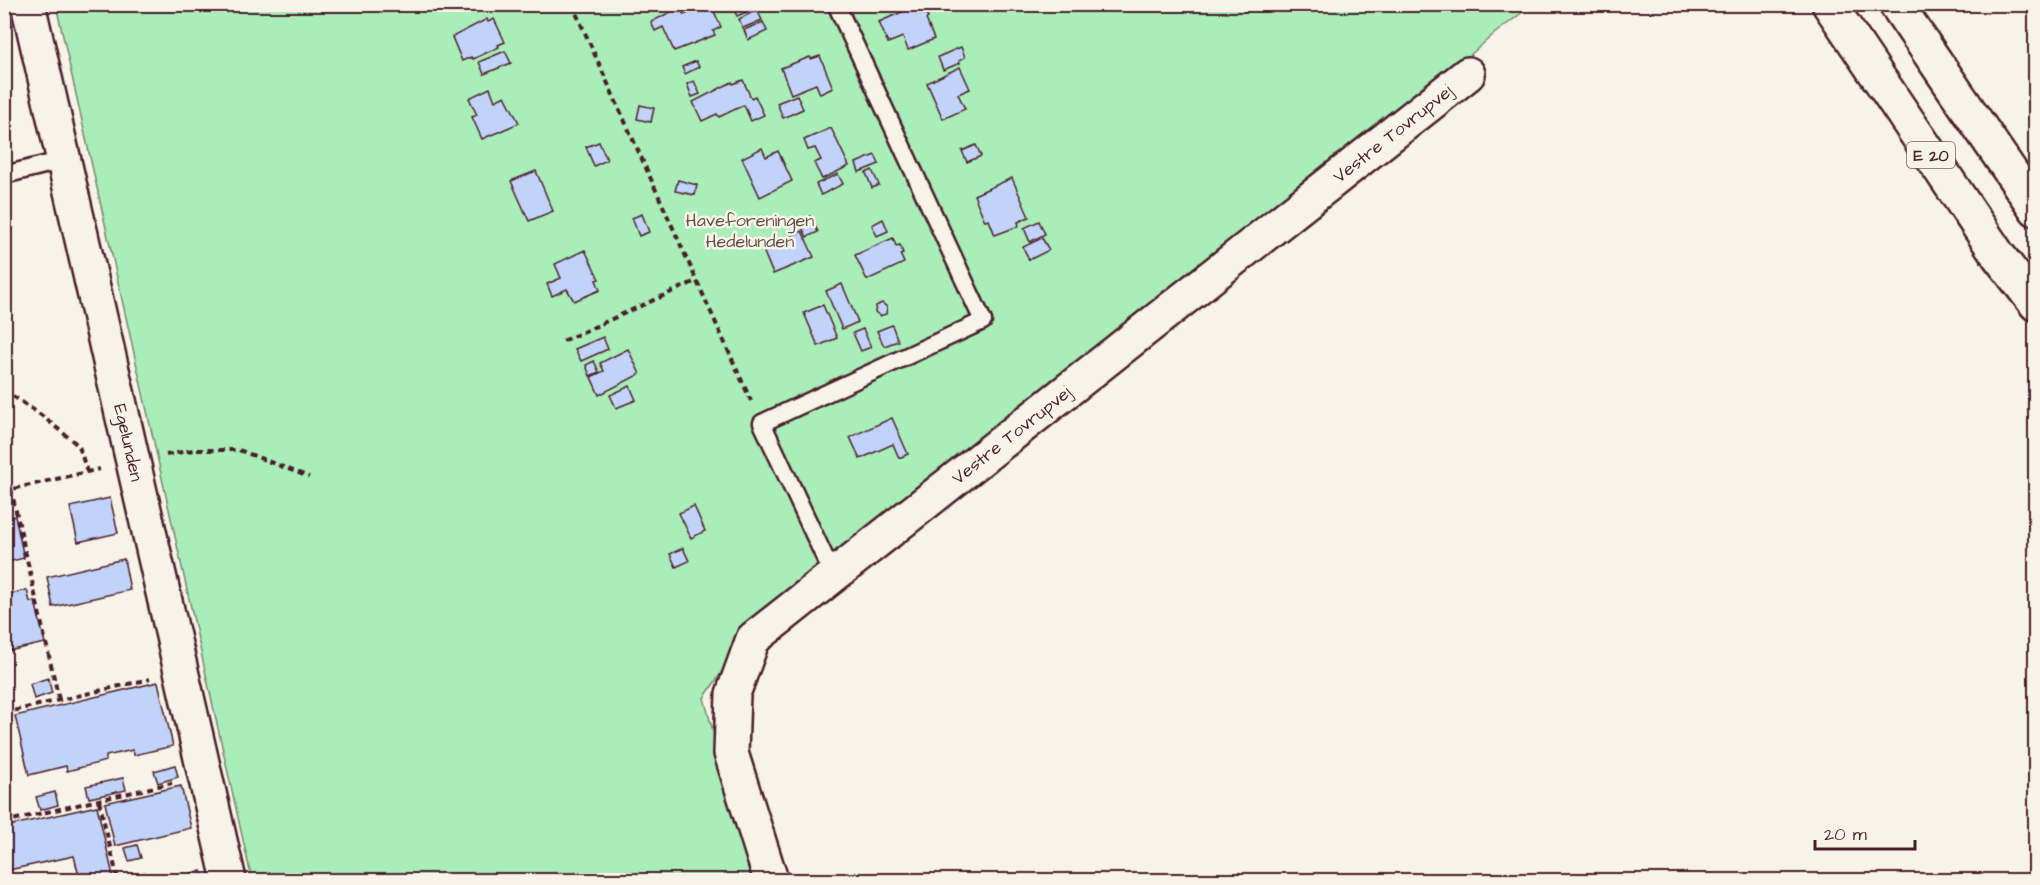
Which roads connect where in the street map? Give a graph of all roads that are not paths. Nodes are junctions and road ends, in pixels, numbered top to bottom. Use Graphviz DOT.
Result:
graph roads {
  1 [pos="28,4"];
  2 [pos="836,4"];
  3 [pos="1829,4"];
  4 [pos="1896,4"];
  5 [pos="1468,74"];
  6 [pos="64,160"];
  7 [pos="4,175"];
  8 [pos="2036,209"];
  9 [pos="2036,304"];
  10 [pos="833,575"];
  11 [pos="229,880"];
  12 [pos="771,880"];
  1 -- 6 [label="main road, Egelunden"];
  2 -- 10 [label="lane"];
  3 -- 9 [label="main road, E 20"];
  4 -- 8 [label="main road"];
  5 -- 10 [label="main road, Vestre Tovrupvej"];
  6 -- 7 [label="lane"];
  6 -- 11 [label="main road, Egelunden"];
  10 -- 12 [label="main road, Vestre Tovrupvej"];
}
